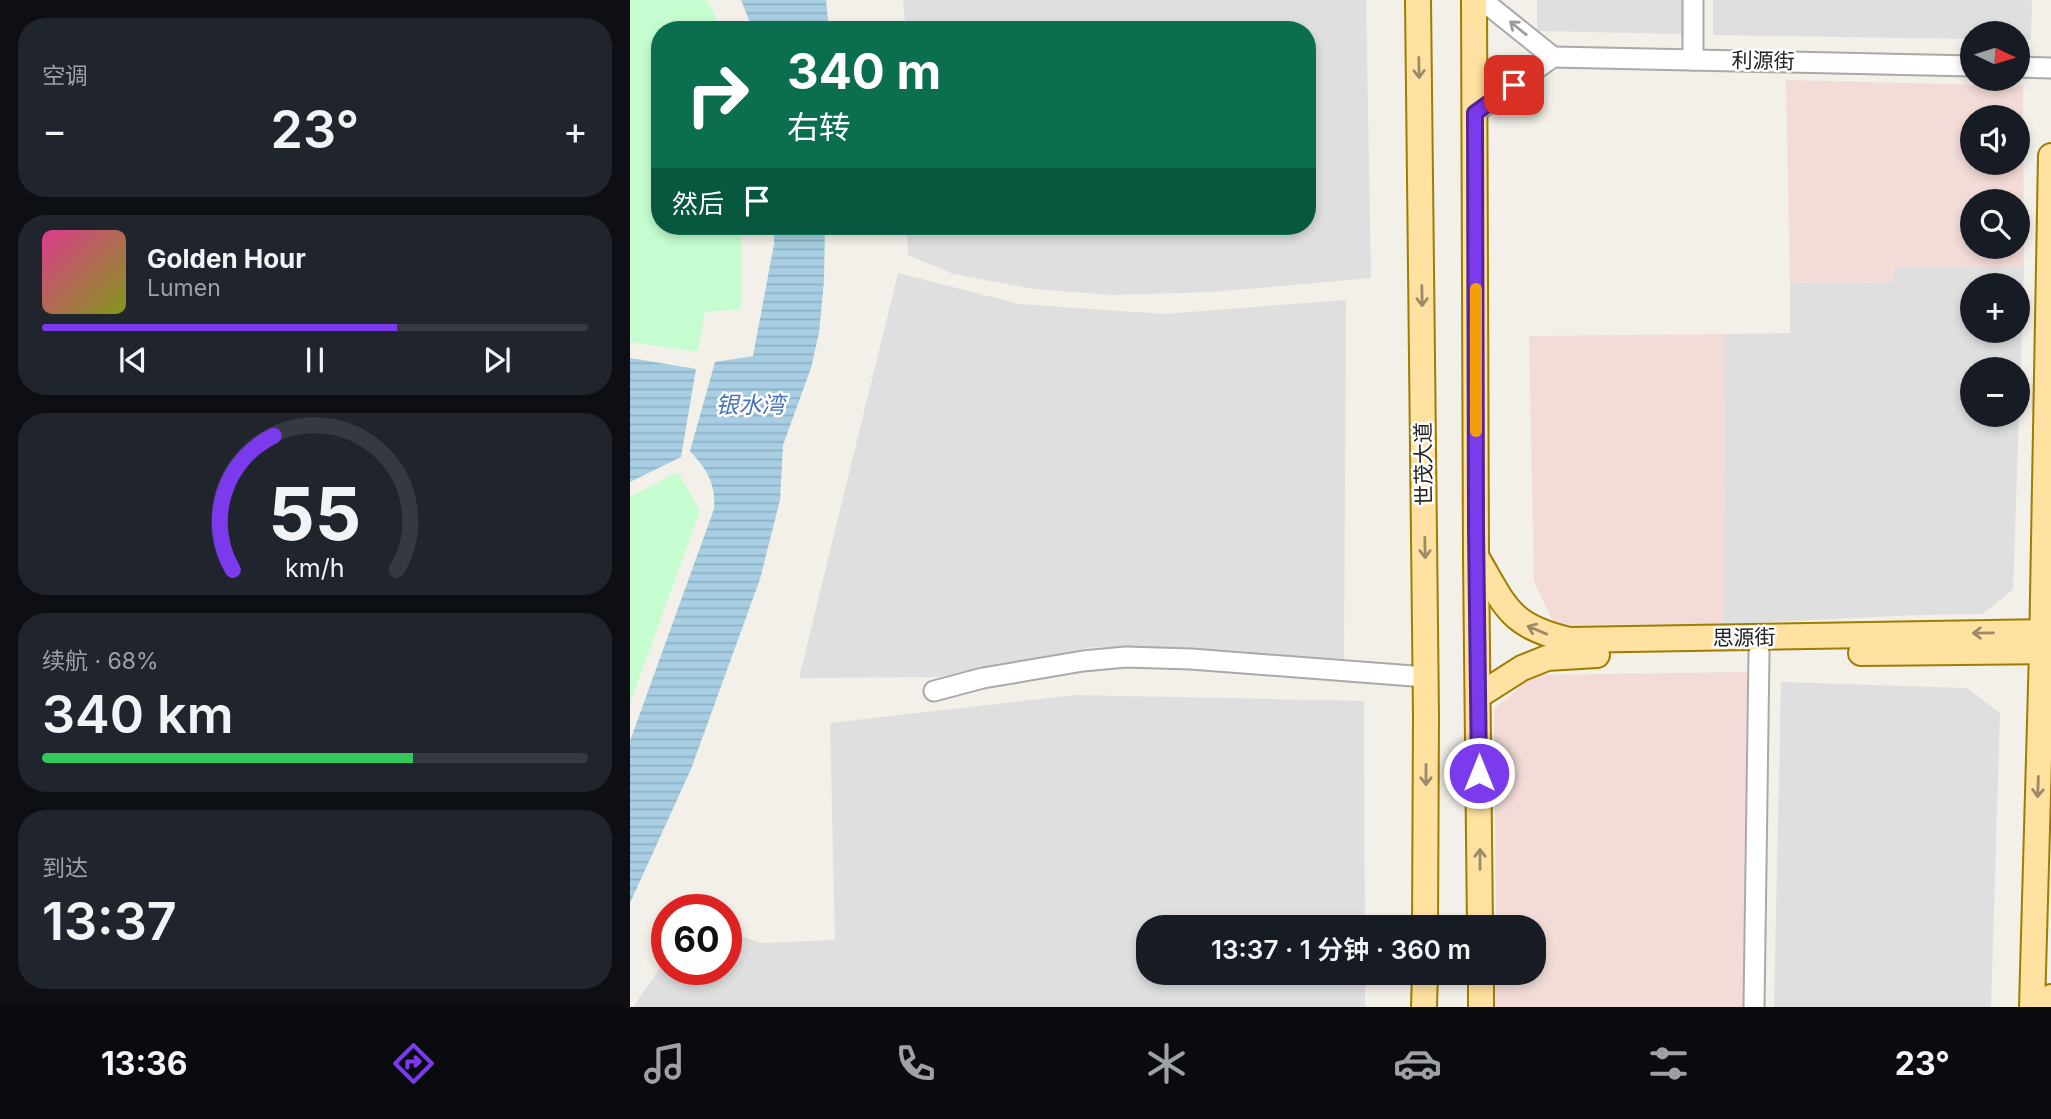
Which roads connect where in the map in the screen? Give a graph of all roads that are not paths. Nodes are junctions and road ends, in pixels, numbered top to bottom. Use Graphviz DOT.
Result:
graph roads {
  1 [pos="1418,0"];
  2 [pos="1474,0"];
  3 [pos="1482,0"];
  4 [pos="1693,0"];
  5 [pos="1553,57"];
  6 [pos="1693,60"];
  7 [pos="1960,66"];
  8 [pos="2030,67"];
  9 [pos="2051,68"];
  10 [pos="1475,113"];
  11 [pos="2051,156"];
  12 [pos="1476,557"];
  13 [pos="2047,642"];
  14 [pos="1759,653"];
  15 [pos="1426,677"];
  16 [pos="934,691"];
  17 [pos="1478,696"];
  18 [pos="1425,915"];
  19 [pos="1480,915"];
  20 [pos="1425,985"];
  21 [pos="1480,985"];
  22 [pos="2051,997"];
  23 [pos="1424,1007"];
  24 [pos="1481,1007"];
  25 [pos="1754,1007"];
  26 [pos="2032,1007"];
  27 [pos="2051,1007"];
  1 -- 15 [label="main road, 世茂大道, one-way"];
  2 -- 10 [label="main road"];
  5 -- 3 [label="street, one-way"];
  4 -- 6 [label="street"];
  5 -- 6 [label="street, 利源街"];
  5 -- 10 [label="street"];
  6 -- 7 [label="street, 利源街"];
  8 -- 9 [label="street"];
  10 -- 12 [label="main road"];
  11 -- 13 [label="main road"];
  13 -- 12 [label="main road, 思源街, one-way"];
  12 -- 17 [label="main road"];
  13 -- 14 [label="main road, 思源街"];
  13 -- 26 [label="main road, one-way"];
  14 -- 17 [label="main road, 思源街"];
  14 -- 25 [label="street"];
  15 -- 16 [label="street"];
  15 -- 18 [label="main road, 世茂大道, one-way"];
  19 -- 17 [label="main road, one-way"];
  20 -- 23 [label="main road"];
  21 -- 24 [label="main road"];
  22 -- 27 [label="main road"];
}
